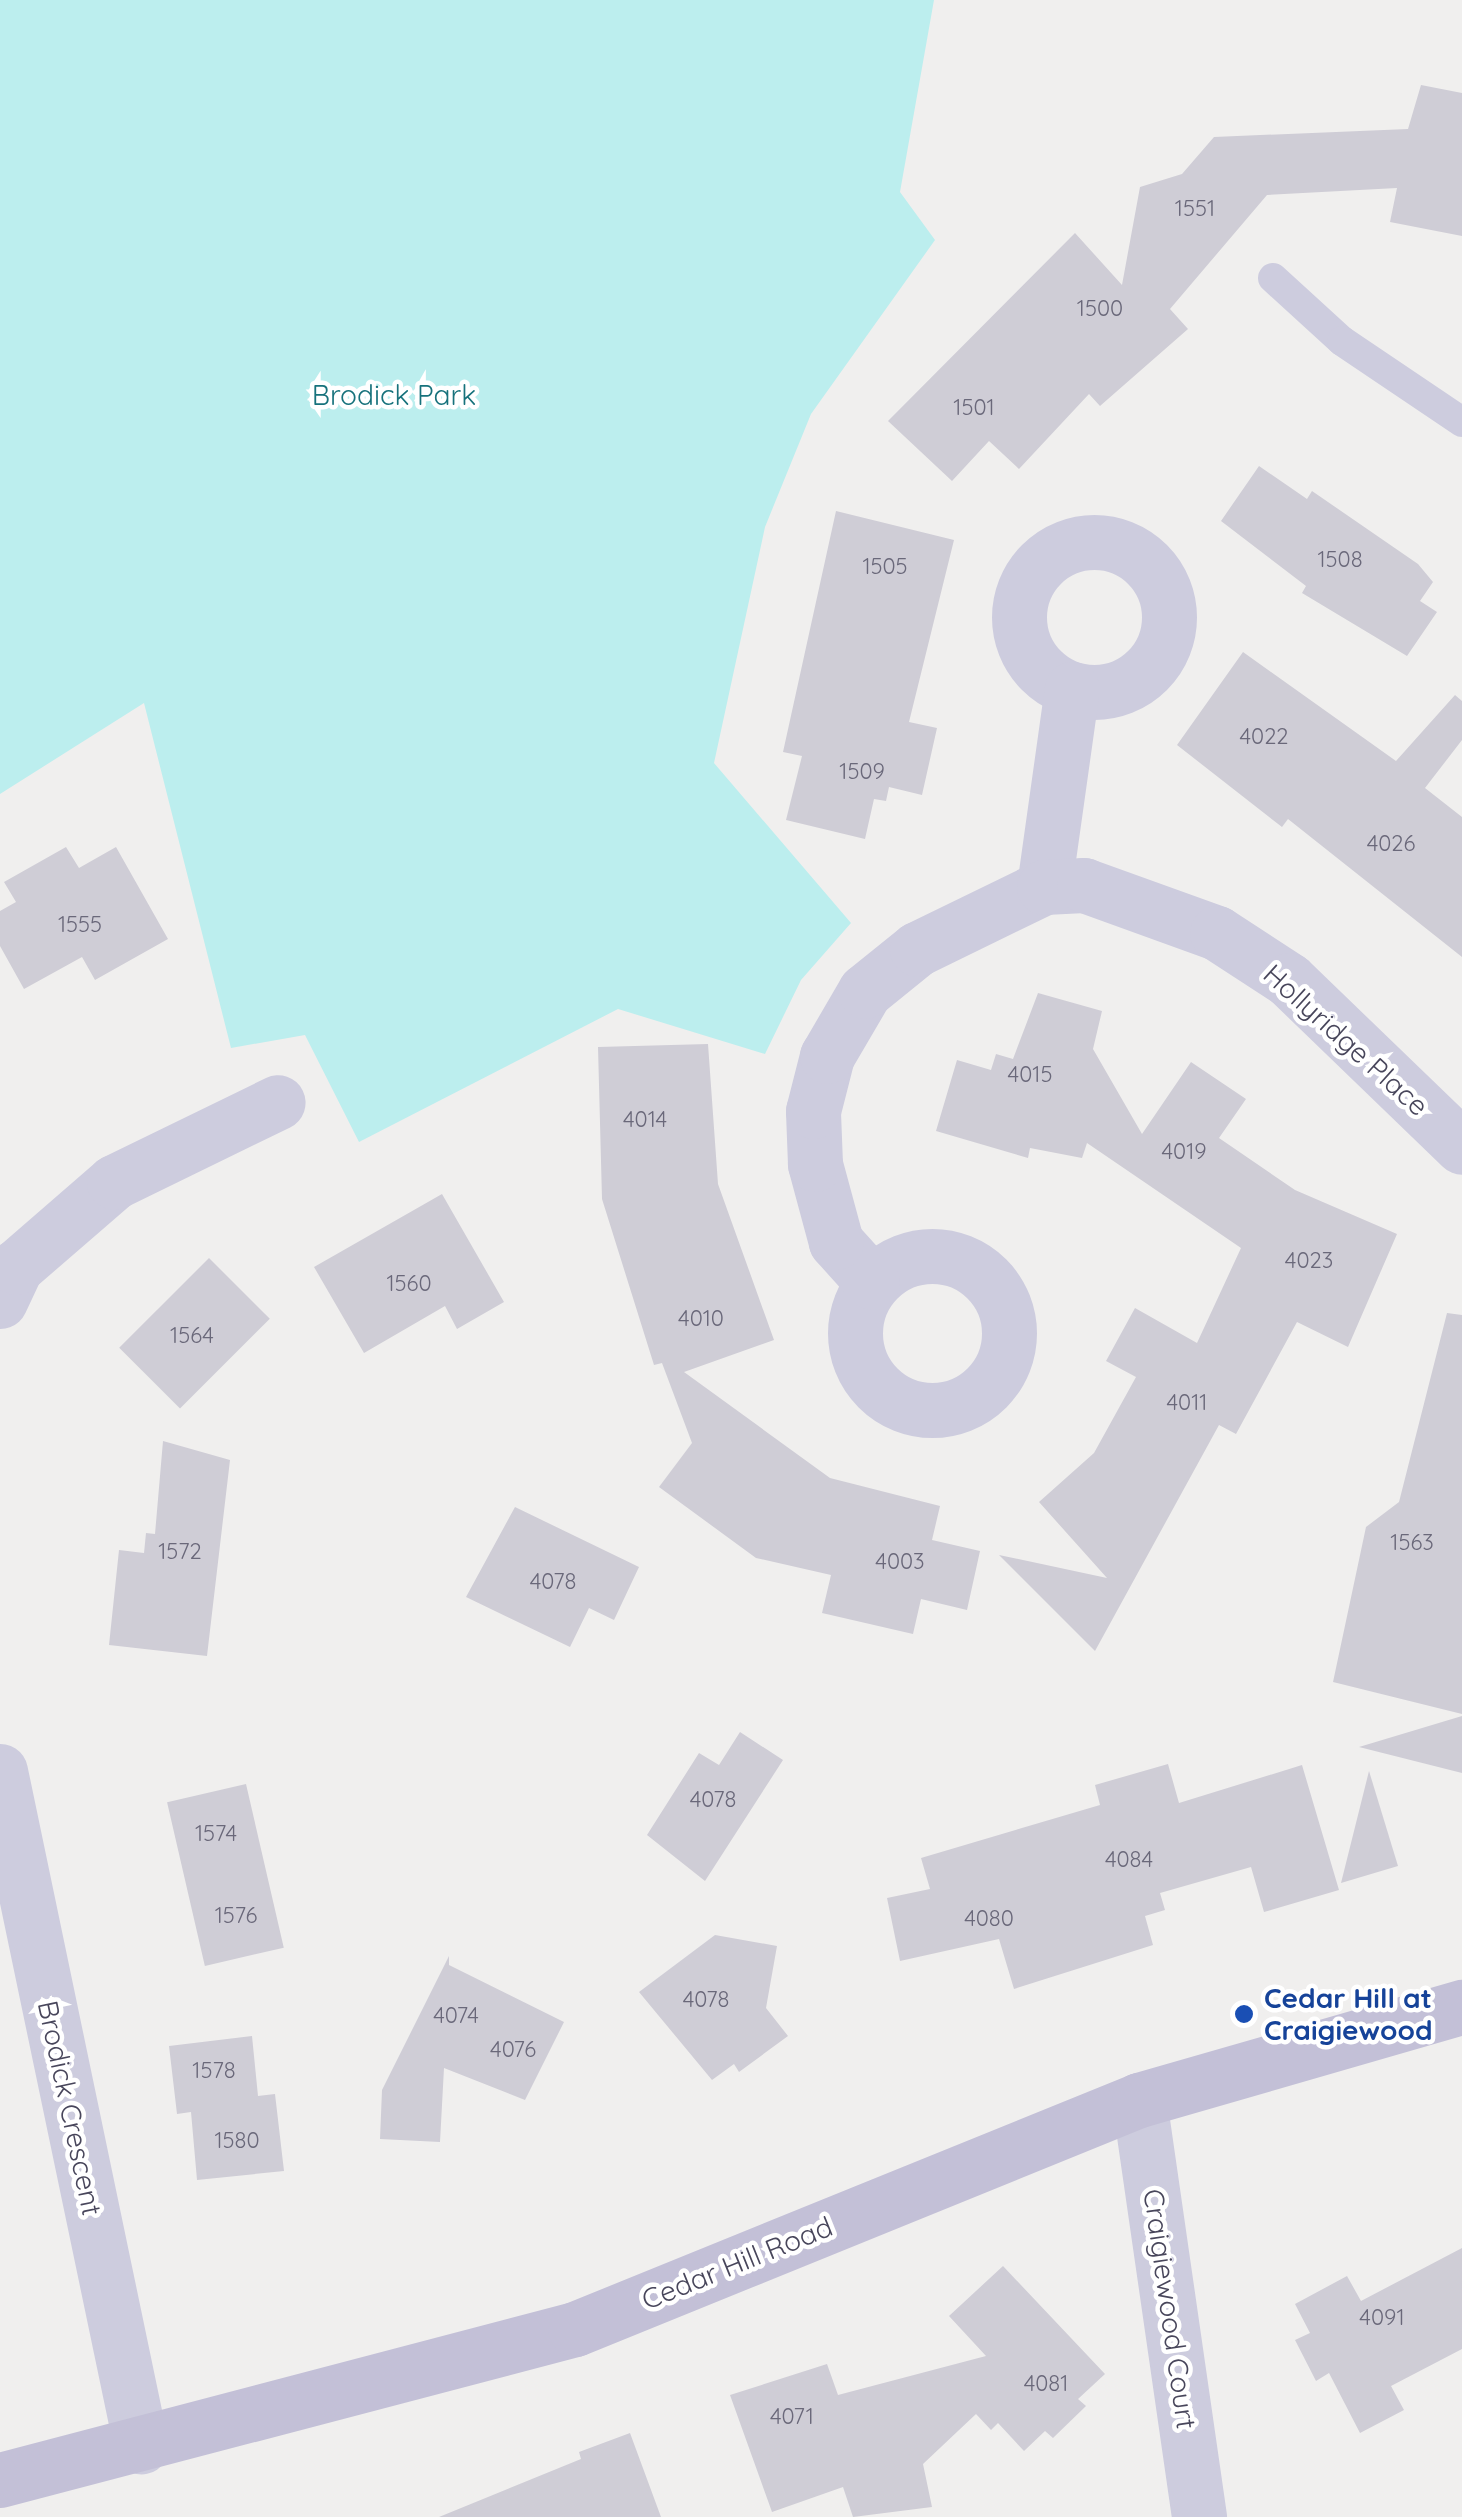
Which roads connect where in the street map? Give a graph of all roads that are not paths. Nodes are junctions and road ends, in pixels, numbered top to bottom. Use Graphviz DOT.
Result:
graph roads {
  1 [pos="1273,278"];
  2 [pos="1462,422"];
  3 [pos="1072,689"];
  4 [pos="1044,887"];
  5 [pos="278,1102"];
  6 [pos="1462,1147"];
  7 [pos="872,1282"];
  8 [pos="0,1302"];
  9 [pos="0,1771"];
  10 [pos="1462,2008"];
  11 [pos="1140,2100"];
  12 [pos="141,2446"];
  13 [pos="0,2480"];
  14 [pos="1199,2517"];
  1 -- 2 [label="lane"];
  3 -- 4 [label="street"];
  4 -- 6 [label="street, Hollyridge Place"];
  4 -- 7 [label="street, Hollyridge Place"];
  5 -- 8 [label="street"];
  9 -- 12 [label="street, Brodick Crescent"];
  10 -- 11 [label="street, Cedar Hill Road"];
  11 -- 12 [label="street, Cedar Hill Road"];
  11 -- 14 [label="street, Craigiewood Court"];
  12 -- 13 [label="street, Cedar Hill Road"];
}
